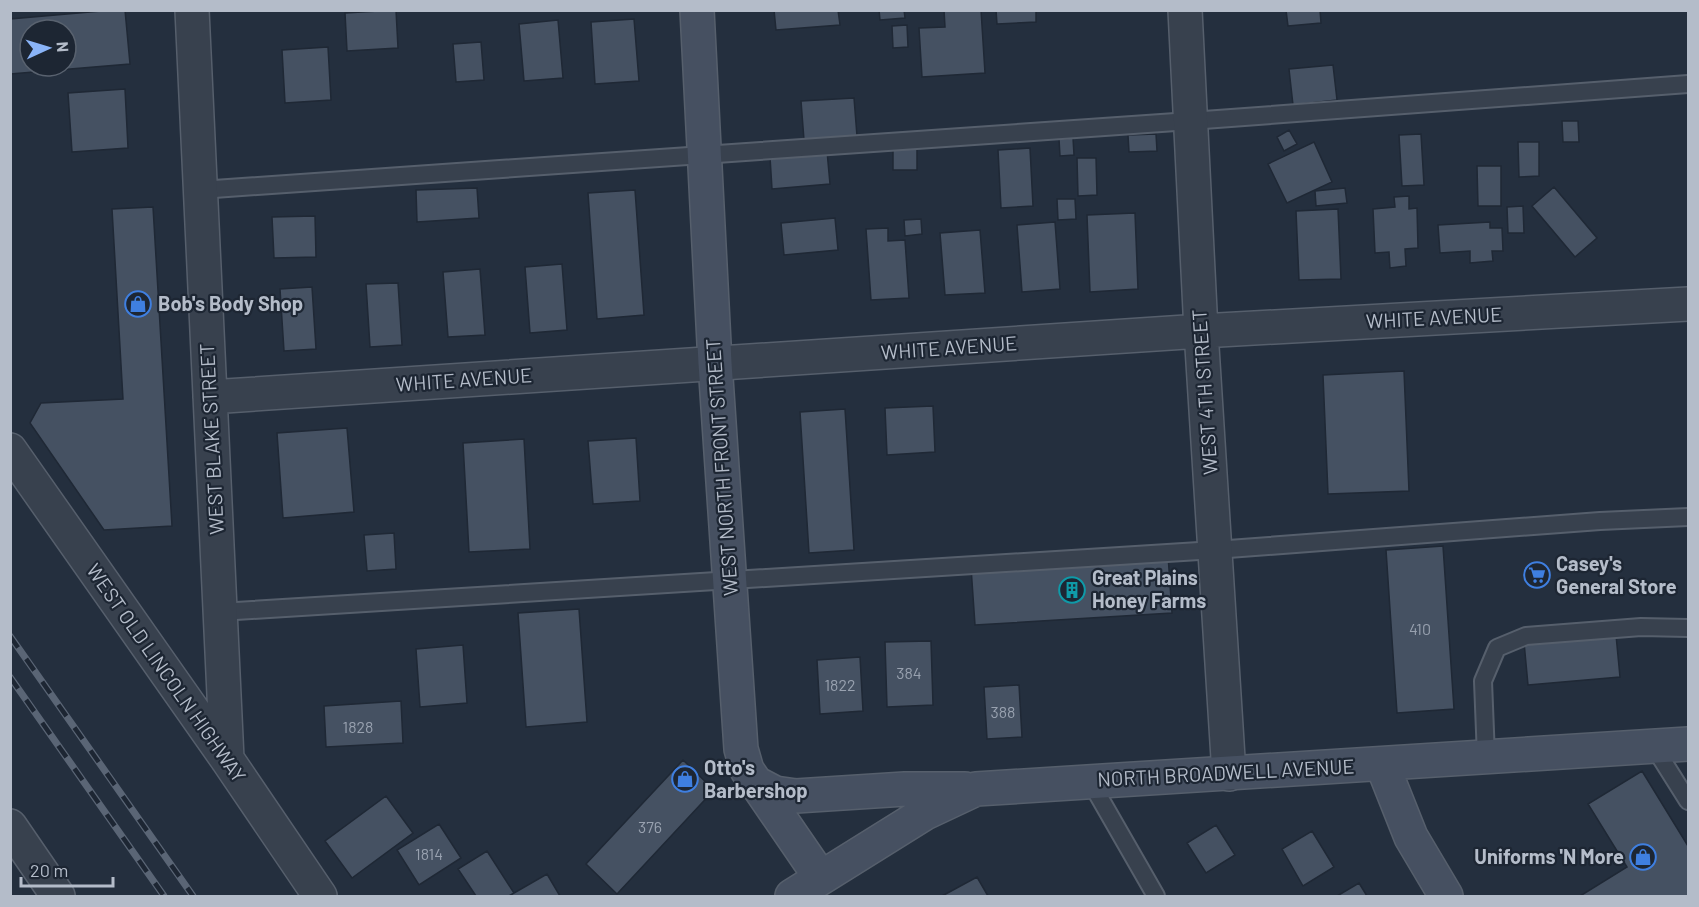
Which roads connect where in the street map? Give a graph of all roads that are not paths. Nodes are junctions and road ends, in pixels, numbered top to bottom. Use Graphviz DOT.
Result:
graph roads {
  1 [pos="192,10"];
  2 [pos="697,10"];
  3 [pos="1185,10"];
  4 [pos="1689,84"];
  5 [pos="1190,121"];
  6 [pos="704,155"];
  7 [pos="200,189"];
  8 [pos="1689,304"];
  9 [pos="1201,331"];
  10 [pos="715,363"];
  11 [pos="210,397"];
  12 [pos="10,450"];
  13 [pos="1689,517"];
  14 [pos="1215,550"];
  15 [pos="729,579"];
  16 [pos="220,612"];
  17 [pos="1689,628"];
  18 [pos="1689,744"];
  19 [pos="1654,747"];
  20 [pos="1486,757"];
  21 [pos="227,759"];
  22 [pos="1382,764"];
  23 [pos="1229,774"];
  24 [pos="1090,781"];
  25 [pos="756,783"];
  26 [pos="976,789"];
  27 [pos="1689,801"];
  28 [pos="10,826"];
  29 [pos="827,887"];
  30 [pos="58,897"];
  31 [pos="320,897"];
  32 [pos="792,897"];
  33 [pos="1156,897"];
  34 [pos="1446,897"];
  1 -- 7 [label="street, WEST BLAKE STREET"];
  2 -- 6 [label="main road, WEST NORTH FRONT STREET"];
  3 -- 5 [label="street, WEST 4TH STREET"];
  4 -- 5 [label="lane"];
  5 -- 6 [label="lane"];
  5 -- 9 [label="street, WEST 4TH STREET"];
  6 -- 7 [label="lane"];
  6 -- 10 [label="main road, WEST NORTH FRONT STREET"];
  7 -- 11 [label="street, WEST BLAKE STREET"];
  8 -- 9 [label="street, WHITE AVENUE"];
  9 -- 10 [label="street, WHITE AVENUE"];
  9 -- 14 [label="street, WEST 4TH STREET"];
  10 -- 11 [label="street, WHITE AVENUE"];
  10 -- 15 [label="main road, WEST NORTH FRONT STREET"];
  11 -- 16 [label="street, WEST BLAKE STREET"];
  12 -- 21 [label="street, WEST OLD LINCOLN HIGHWAY"];
  13 -- 14 [label="lane"];
  14 -- 15 [label="lane"];
  14 -- 23 [label="street, WEST 4TH STREET"];
  15 -- 16 [label="lane"];
  15 -- 25 [label="main road, WEST NORTH FRONT STREET"];
  16 -- 21 [label="street, WEST BLAKE STREET"];
  17 -- 20 [label="lane"];
  18 -- 19 [label="main road, NORTH BROADWELL AVENUE"];
  19 -- 20 [label="main road, NORTH BROADWELL AVENUE"];
  19 -- 27 [label="lane"];
  20 -- 22 [label="main road, NORTH BROADWELL AVENUE"];
  21 -- 31 [label="street, WEST OLD LINCOLN HIGHWAY"];
  22 -- 23 [label="main road, NORTH BROADWELL AVENUE"];
  22 -- 34 [label="main road"];
  23 -- 24 [label="main road, NORTH BROADWELL AVENUE"];
  24 -- 26 [label="main road, NORTH BROADWELL AVENUE"];
  24 -- 33 [label="lane"];
  25 -- 26 [label="main road"];
  25 -- 29 [label="main road, WEST NORTH FRONT STREET"];
  26 -- 29 [label="main road, NORTH BROADWELL AVENUE"];
  28 -- 30 [label="street"];
  29 -- 32 [label="main road, NORTH BROADWELL AVENUE"];
}
